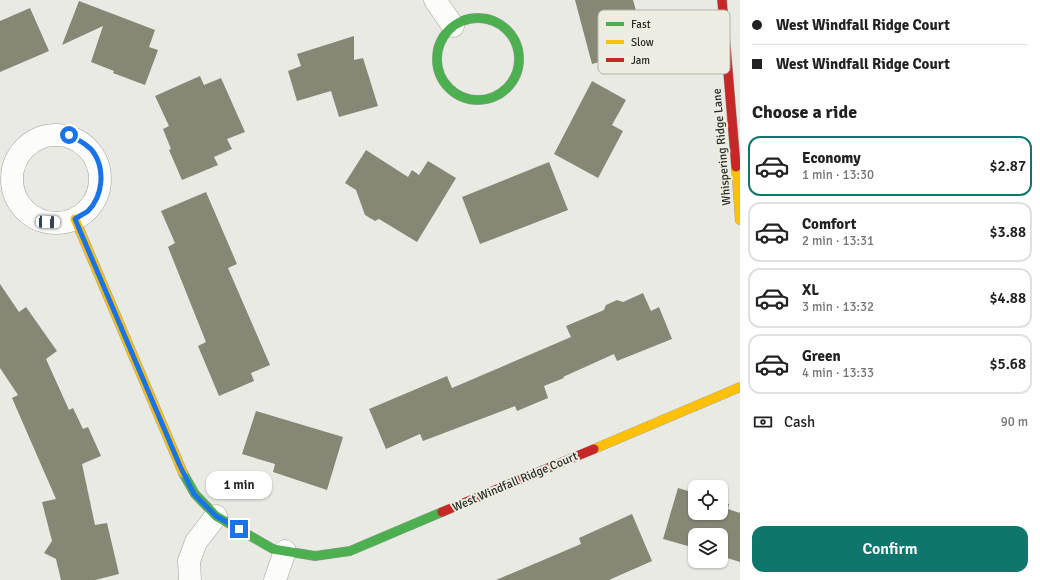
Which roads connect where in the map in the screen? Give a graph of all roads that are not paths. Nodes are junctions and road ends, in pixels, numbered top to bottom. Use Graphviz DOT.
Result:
graph roads {
  1 [pos="435,0"];
  2 [pos="722,0"];
  3 [pos="723,10"];
  4 [pos="453,26"];
  5 [pos="728,74"];
  6 [pos="75,219"];
  7 [pos="740,220"];
  8 [pos="740,387"];
  9 [pos="216,516"];
  10 [pos="285,551"];
  11 [pos="190,580"];
  12 [pos="275,580"];
  1 -- 4 [label="street"];
  2 -- 3 [label="street, Whispering Ridge Lane"];
  4 -- 4 [label="street"];
  5 -- 7 [label="street, Whispering Ridge Lane"];
  6 -- 6 [label="street"];
  6 -- 9 [label="street, West Windfall Ridge Court"];
  8 -- 10 [label="street, West Windfall Ridge Court"];
  9 -- 10 [label="street, West Windfall Ridge Court"];
  9 -- 11 [label="street"];
  10 -- 12 [label="street"];
}
